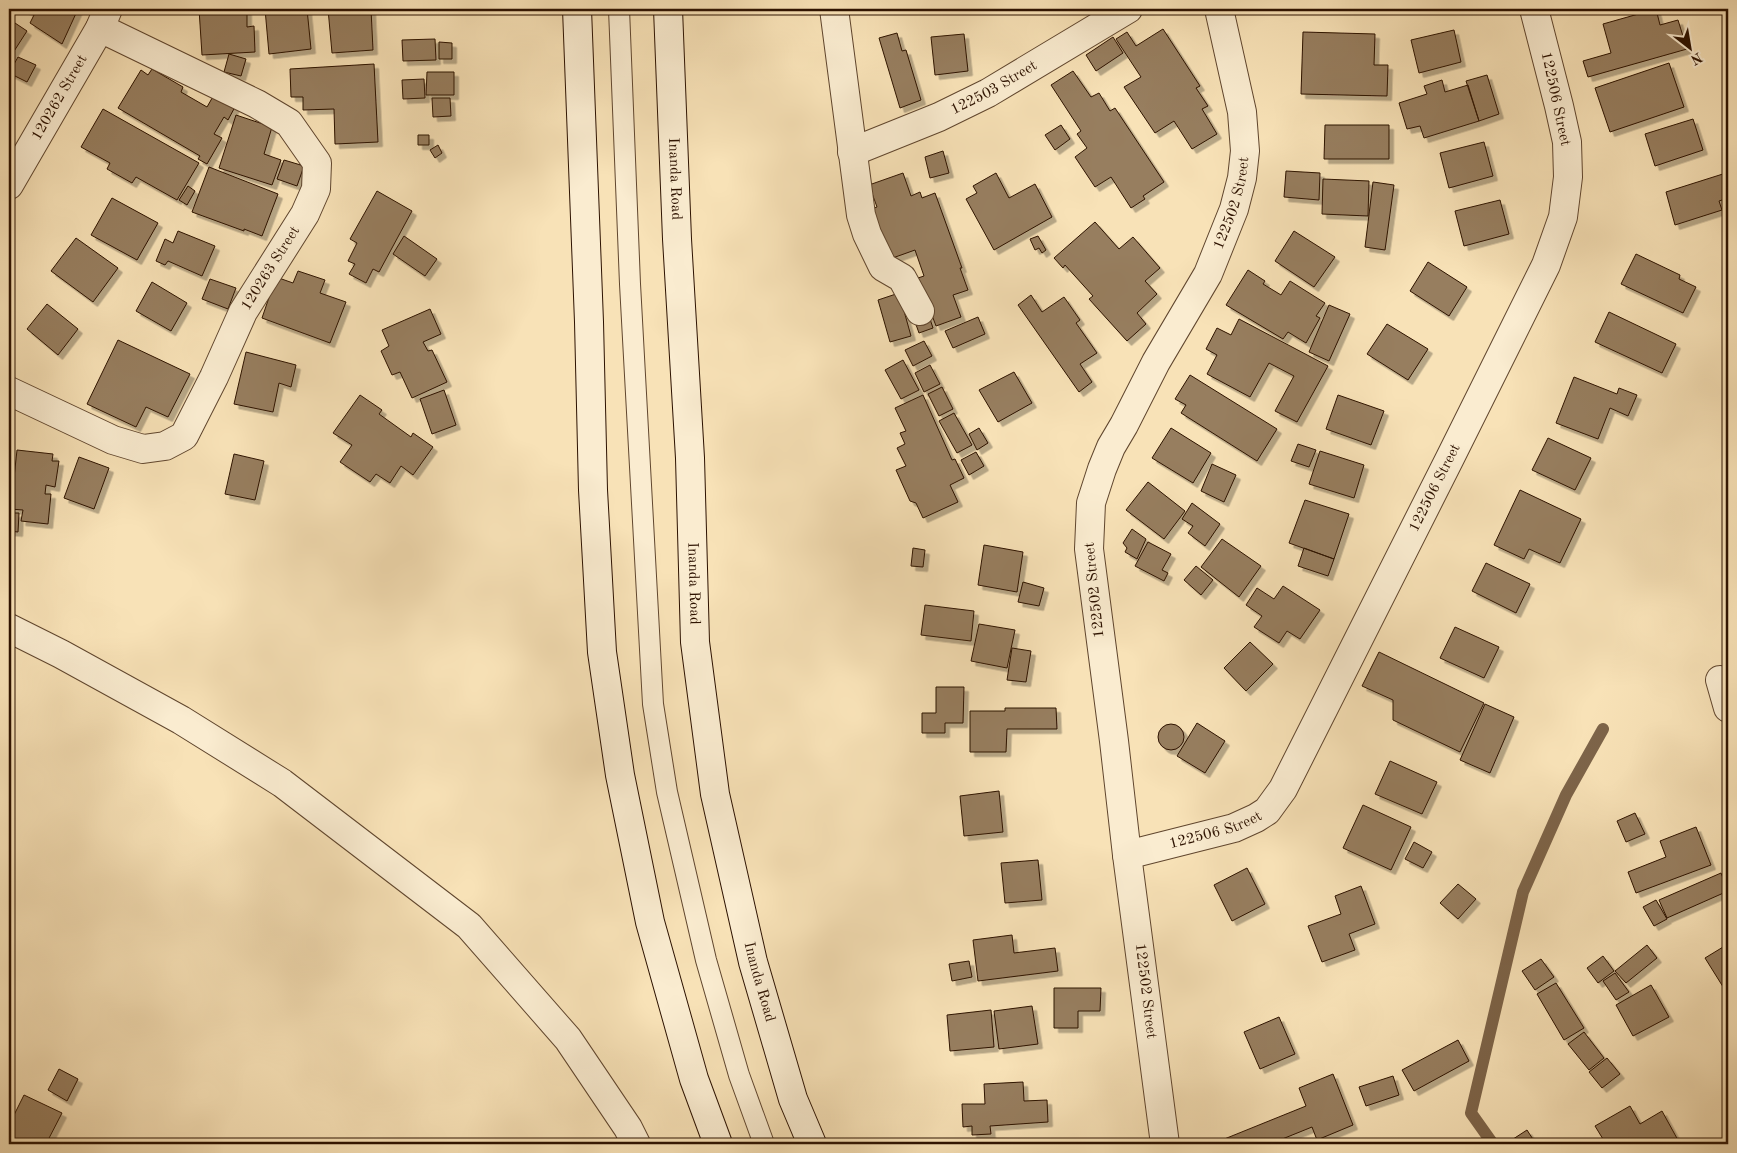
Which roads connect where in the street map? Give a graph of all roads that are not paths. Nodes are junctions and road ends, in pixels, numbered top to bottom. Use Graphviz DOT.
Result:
graph roads {
  1 [pos="577,9"];
  2 [pos="619,9"];
  3 [pos="668,9"];
  4 [pos="834,9"];
  5 [pos="1128,9"];
  6 [pos="1219,9"];
  7 [pos="1534,9"];
  8 [pos="104,19"];
  9 [pos="852,152"];
  10 [pos="9,186"];
  11 [pos="920,311"];
  12 [pos="9,391"];
  13 [pos="9,628"];
  14 [pos="1720,680"];
  15 [pos="1728,708"];
  16 [pos="1127,855"];
  17 [pos="636,1144"];
  18 [pos="718,1144"];
  19 [pos="764,1144"];
  20 [pos="812,1144"];
  21 [pos="1165,1144"];
  1 -- 18 [label="street"];
  2 -- 19 [label="lane"];
  3 -- 20 [label="street, Inanda Road"];
  4 -- 9 [label="street"];
  5 -- 9 [label="street, 122503 Street"];
  6 -- 16 [label="street, 122502 Street"];
  7 -- 16 [label="street, 122506 Street"];
  8 -- 10 [label="street, 120262 Street"];
  8 -- 12 [label="street, 120263 Street"];
  9 -- 11 [label="street"];
  13 -- 17 [label="street"];
  14 -- 15 [label="street"];
  16 -- 21 [label="street, 122502 Street"];
}
